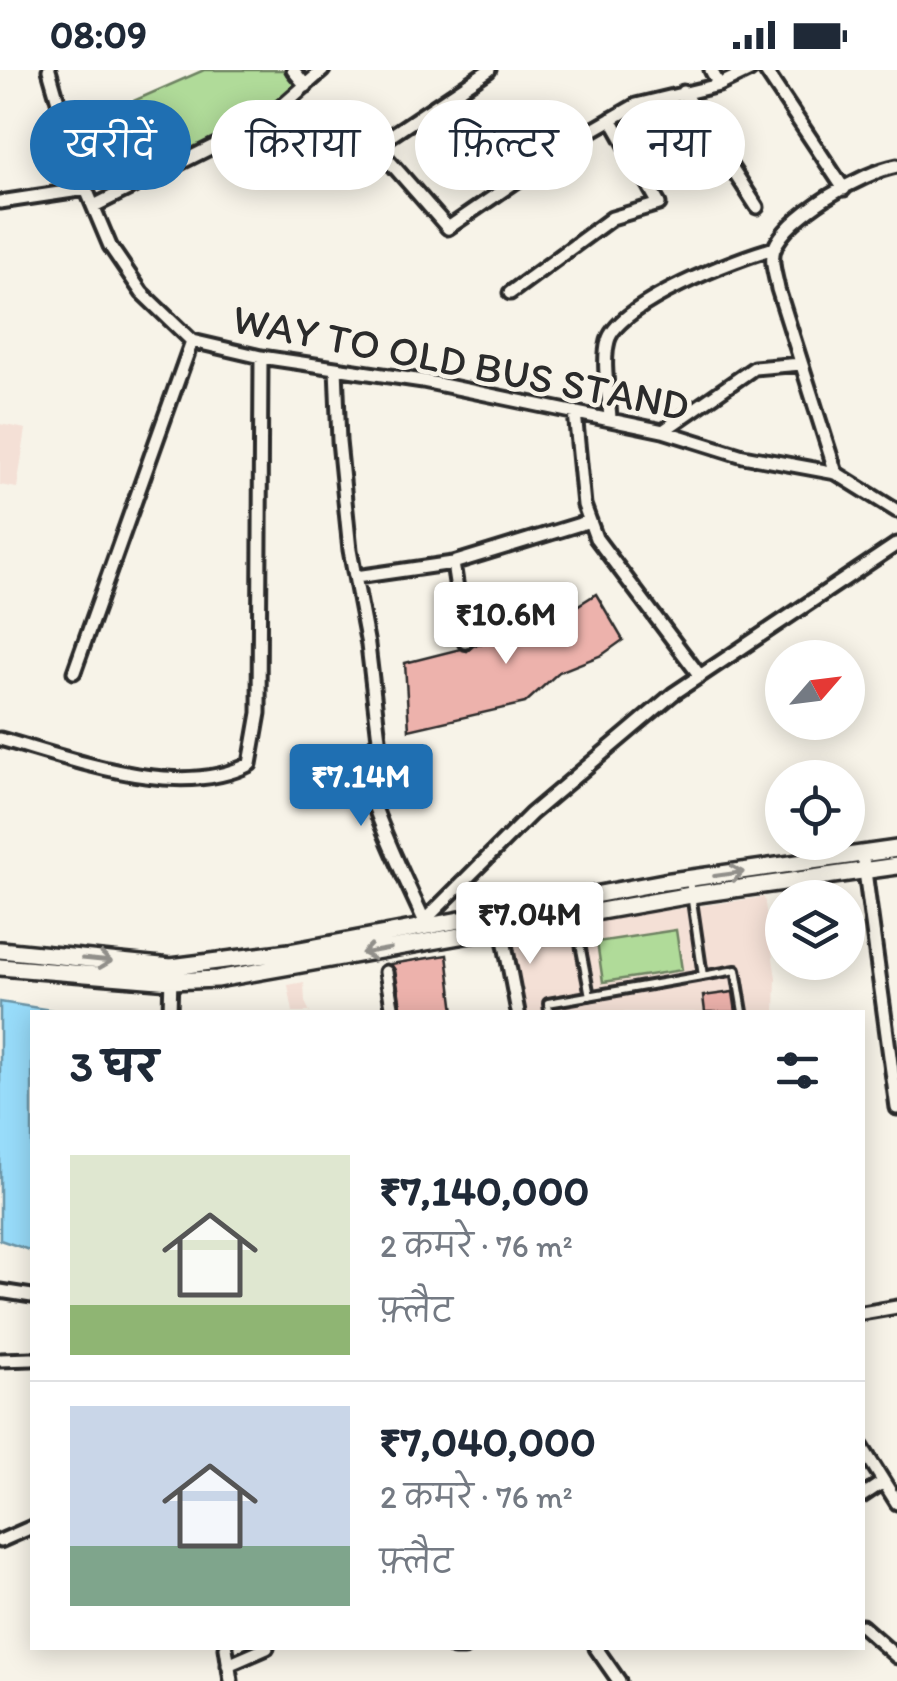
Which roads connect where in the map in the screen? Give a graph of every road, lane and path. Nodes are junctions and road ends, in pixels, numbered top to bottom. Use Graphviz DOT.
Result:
graph roads {
  1 [pos="49,70"];
  2 [pos="293,70"];
  3 [pos="323,70"];
  4 [pos="489,70"];
  5 [pos="711,70"];
  6 [pos="750,70"];
  7 [pos="765,70"];
  8 [pos="719,85"];
  9 [pos="306,86"];
  10 [pos="683,92"];
  11 [pos="58,100"];
  12 [pos="292,100"];
  13 [pos="611,120"];
  14 [pos="395,133"];
  15 [pos="211,149"];
  16 [pos="897,166"];
  17 [pos="395,168"];
  18 [pos="844,189"];
  19 [pos="79,190"];
  20 [pos="86,190"];
  21 [pos="0,202"];
  22 [pos="94,206"];
  23 [pos="757,207"];
  24 [pos="774,248"];
  25 [pos="510,293"];
  26 [pos="192,342"];
  27 [pos="261,358"];
  28 [pos="801,364"];
  29 [pos="336,368"];
  30 [pos="574,412"];
  31 [pos="610,419"];
  32 [pos="663,431"];
  33 [pos="836,473"];
  34 [pos="897,512"];
  35 [pos="590,521"];
  36 [pos="897,544"];
  37 [pos="453,563"];
  38 [pos="356,577"];
  39 [pos="465,642"];
  40 [pos="74,672"];
  41 [pos="700,676"];
  42 [pos="0,739"];
  43 [pos="897,848"];
  44 [pos="864,863"];
  45 [pos="897,866"];
  46 [pos="690,888"];
  47 [pos="575,916"];
  48 [pos="421,924"];
  49 [pos="502,929"];
  50 [pos="0,950"];
  51 [pos="0,967"];
  52 [pos="386,972"];
  53 [pos="171,974"];
  54 [pos="703,976"];
  55 [pos="590,996"];
  56 [pos="170,1010"];
  57 [pos="393,1010"];
  58 [pos="518,1010"];
  59 [pos="550,1010"];
  60 [pos="743,1010"];
  61 [pos="897,1108"];
  62 [pos="0,1291"];
  63 [pos="30,1296"];
  64 [pos="897,1307"];
  65 [pos="865,1312"];
  66 [pos="30,1358"];
  67 [pos="0,1360"];
  68 [pos="865,1452"];
  69 [pos="883,1482"];
  70 [pos="865,1494"];
  71 [pos="897,1503"];
  72 [pos="30,1527"];
  73 [pos="0,1540"];
  74 [pos="865,1629"];
  75 [pos="226,1650"];
  76 [pos="262,1650"];
  77 [pos="597,1650"];
  78 [pos="897,1658"];
  79 [pos="228,1665"];
  80 [pos="231,1681"];
  81 [pos="619,1681"];
  1 -- 11 [label="street, WAY TO OLD BUS STAND"];
  2 -- 9 [label="street"];
  3 -- 9 [label="street"];
  4 -- 14 [label="street"];
  5 -- 8 [label="street"];
  6 -- 8 [label="street"];
  7 -- 18 [label="street"];
  8 -- 10 [label="street"];
  9 -- 12 [label="street"];
  10 -- 13 [label="street"];
  10 -- 23 [label="street"];
  13 -- 17 [label="street"];
  13 -- 25 [label="street"];
  15 -- 22 [label="street"];
  16 -- 18 [label="street"];
  18 -- 24 [label="street"];
  19 -- 21 [label="street"];
  20 -- 22 [label="street, WAY TO OLD BUS STAND"];
  22 -- 26 [label="street, WAY TO OLD BUS STAND"];
  24 -- 28 [label="street"];
  24 -- 31 [label="street"];
  26 -- 27 [label="street, WAY TO OLD BUS STAND"];
  26 -- 40 [label="street"];
  27 -- 29 [label="street, WAY TO OLD BUS STAND"];
  27 -- 42 [label="street"];
  28 -- 32 [label="street"];
  28 -- 33 [label="street"];
  29 -- 30 [label="street, WAY TO OLD BUS STAND"];
  29 -- 38 [label="street"];
  30 -- 31 [label="street, WAY TO OLD BUS STAND"];
  30 -- 35 [label="street"];
  31 -- 32 [label="street, WAY TO OLD BUS STAND"];
  32 -- 33 [label="street, WAY TO OLD BUS STAND"];
  33 -- 34 [label="street, WAY TO OLD BUS STAND"];
  35 -- 37 [label="street"];
  35 -- 41 [label="street"];
  36 -- 41 [label="street"];
  37 -- 38 [label="street"];
  37 -- 39 [label="street"];
  38 -- 48 [label="street"];
  41 -- 48 [label="street"];
  43 -- 44 [label="main road"];
  44 -- 45 [label="main road"];
  44 -- 46 [label="main road"];
  44 -- 61 [label="street"];
  46 -- 47 [label="main road"];
  46 -- 48 [label="main road"];
  46 -- 54 [label="lane"];
  47 -- 49 [label="main road"];
  47 -- 55 [label="lane"];
  48 -- 53 [label="main road"];
  49 -- 53 [label="main road, one-way"];
  49 -- 58 [label="street"];
  50 -- 53 [label="main road, one-way"];
  51 -- 53 [label="main road"];
  52 -- 57 [label="street"];
  53 -- 56 [label="street"];
  54 -- 55 [label="lane"];
  54 -- 60 [label="lane"];
  55 -- 59 [label="lane"];
  62 -- 63 [label="street"];
  64 -- 65 [label="street"];
  66 -- 67 [label="street"];
  68 -- 69 [label="street"];
  69 -- 70 [label="street"];
  69 -- 71 [label="street"];
  72 -- 73 [label="street"];
  74 -- 78 [label="street"];
  75 -- 79 [label="street"];
  76 -- 79 [label="street"];
  77 -- 81 [label="street"];
  79 -- 80 [label="street"];
}
